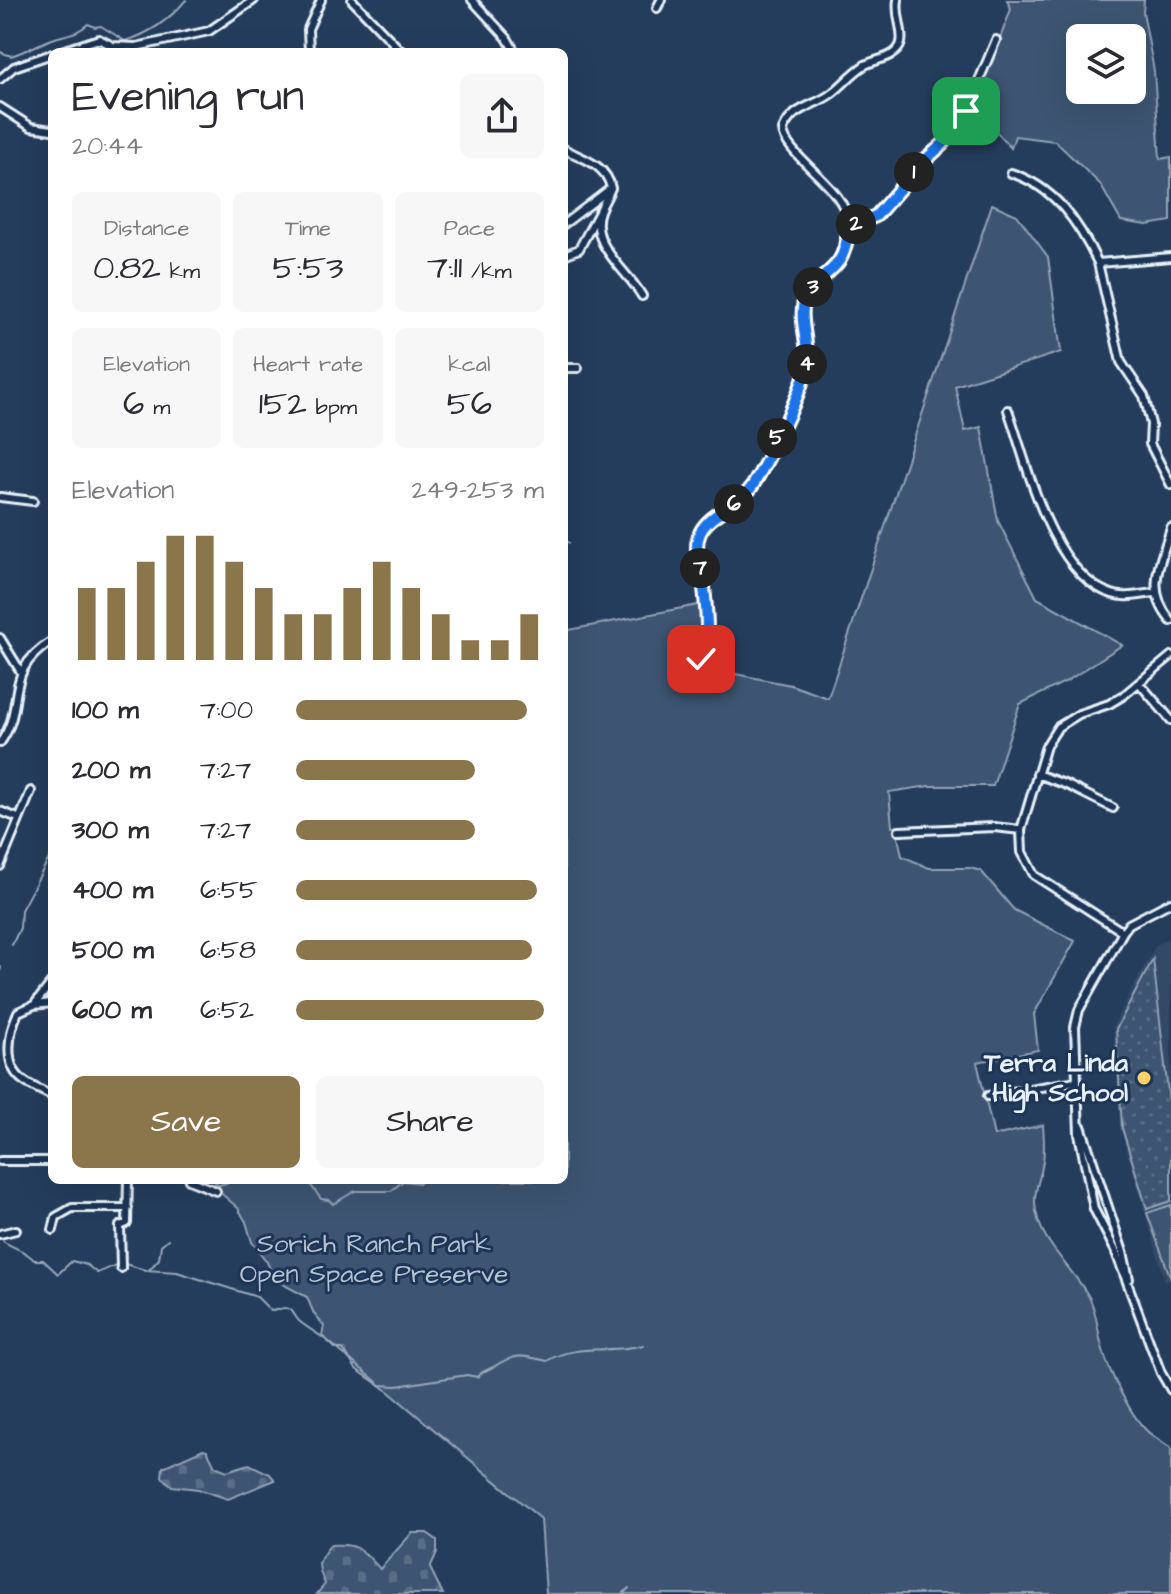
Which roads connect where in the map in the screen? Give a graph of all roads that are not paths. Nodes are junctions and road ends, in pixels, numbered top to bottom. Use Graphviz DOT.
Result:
graph roads {
  1 [pos="321,0"];
  2 [pos="352,0"];
  3 [pos="472,0"];
  4 [pos="661,0"];
  5 [pos="898,0"];
  6 [pos="251,1"];
  7 [pos="657,8"];
  8 [pos="996,40"];
  9 [pos="136,47"];
  10 [pos="71,48"];
  11 [pos="309,48"];
  12 [pos="398,48"];
  13 [pos="513,48"];
  14 [pos="48,55"];
  15 [pos="0,79"];
  16 [pos="0,107"];
  17 [pos="48,129"];
  18 [pos="568,151"];
  19 [pos="1011,173"];
  20 [pos="610,189"];
  21 [pos="599,212"];
  22 [pos="568,221"];
  23 [pos="849,226"];
  24 [pos="568,254"];
  25 [pos="1171,257"];
  26 [pos="1098,263"];
  27 [pos="642,296"];
  28 [pos="568,368"];
  29 [pos="578,368"];
  30 [pos="1008,410"];
  31 [pos="1171,485"];
  32 [pos="0,497"];
  33 [pos="33,501"];
  34 [pos="1171,528"];
  35 [pos="1155,593"];
  36 [pos="1171,621"];
  37 [pos="0,638"];
  38 [pos="48,644"];
  39 [pos="1171,656"];
  40 [pos="698,665"];
  41 [pos="21,672"];
  42 [pos="1139,683"];
  43 [pos="1171,720"];
  44 [pos="0,743"];
  45 [pos="1037,774"];
  46 [pos="31,791"];
  47 [pos="1113,808"];
  48 [pos="0,811"];
  49 [pos="18,818"];
  50 [pos="1021,830"];
  51 [pos="899,831"];
  52 [pos="0,866"];
  53 [pos="1171,902"];
  54 [pos="1123,932"];
  55 [pos="48,987"];
  56 [pos="48,1003"];
  57 [pos="34,1005"];
  58 [pos="1077,1081"];
  59 [pos="48,1094"];
  60 [pos="988,1096"];
  61 [pos="1078,1115"];
  62 [pos="0,1161"];
  63 [pos="48,1161"];
  64 [pos="128,1184"];
  65 [pos="199,1184"];
  66 [pos="216,1191"];
  67 [pos="128,1208"];
  68 [pos="16,1230"];
  69 [pos="53,1230"];
  70 [pos="0,1234"];
  71 [pos="121,1268"];
  72 [pos="1133,1299"];
  73 [pos="1171,1390"];
  1 -- 11 [label="street"];
  2 -- 12 [label="street"];
  3 -- 13 [label="street"];
  4 -- 7 [label="street"];
  5 -- 23 [label="street"];
  6 -- 9 [label="street"];
  8 -- 23 [label="street"];
  9 -- 10 [label="street"];
  14 -- 15 [label="street"];
  16 -- 17 [label="street"];
  18 -- 20 [label="street"];
  19 -- 26 [label="street"];
  20 -- 21 [label="street"];
  20 -- 22 [label="street"];
  21 -- 24 [label="street"];
  21 -- 27 [label="street"];
  23 -- 40 [label="street"];
  25 -- 26 [label="street"];
  26 -- 31 [label="street"];
  28 -- 29 [label="street"];
  30 -- 35 [label="street"];
  32 -- 33 [label="street"];
  34 -- 35 [label="street"];
  35 -- 36 [label="street"];
  37 -- 41 [label="street"];
  38 -- 41 [label="street"];
  39 -- 42 [label="street"];
  41 -- 44 [label="street"];
  42 -- 43 [label="street"];
  42 -- 45 [label="street"];
  45 -- 47 [label="street"];
  45 -- 50 [label="street"];
  46 -- 49 [label="street"];
  48 -- 49 [label="street"];
  49 -- 52 [label="street"];
  50 -- 51 [label="street"];
  50 -- 54 [label="street"];
  53 -- 54 [label="street"];
  54 -- 58 [label="street"];
  55 -- 57 [label="street"];
  56 -- 57 [label="street"];
  57 -- 59 [label="street"];
  58 -- 60 [label="street"];
  58 -- 61 [label="street"];
  61 -- 72 [label="street"];
  61 -- 72 [label="street"];
  62 -- 63 [label="street"];
  64 -- 67 [label="street"];
  65 -- 66 [label="street"];
  67 -- 69 [label="street"];
  67 -- 71 [label="street"];
  68 -- 70 [label="street"];
  72 -- 73 [label="street"];
}
